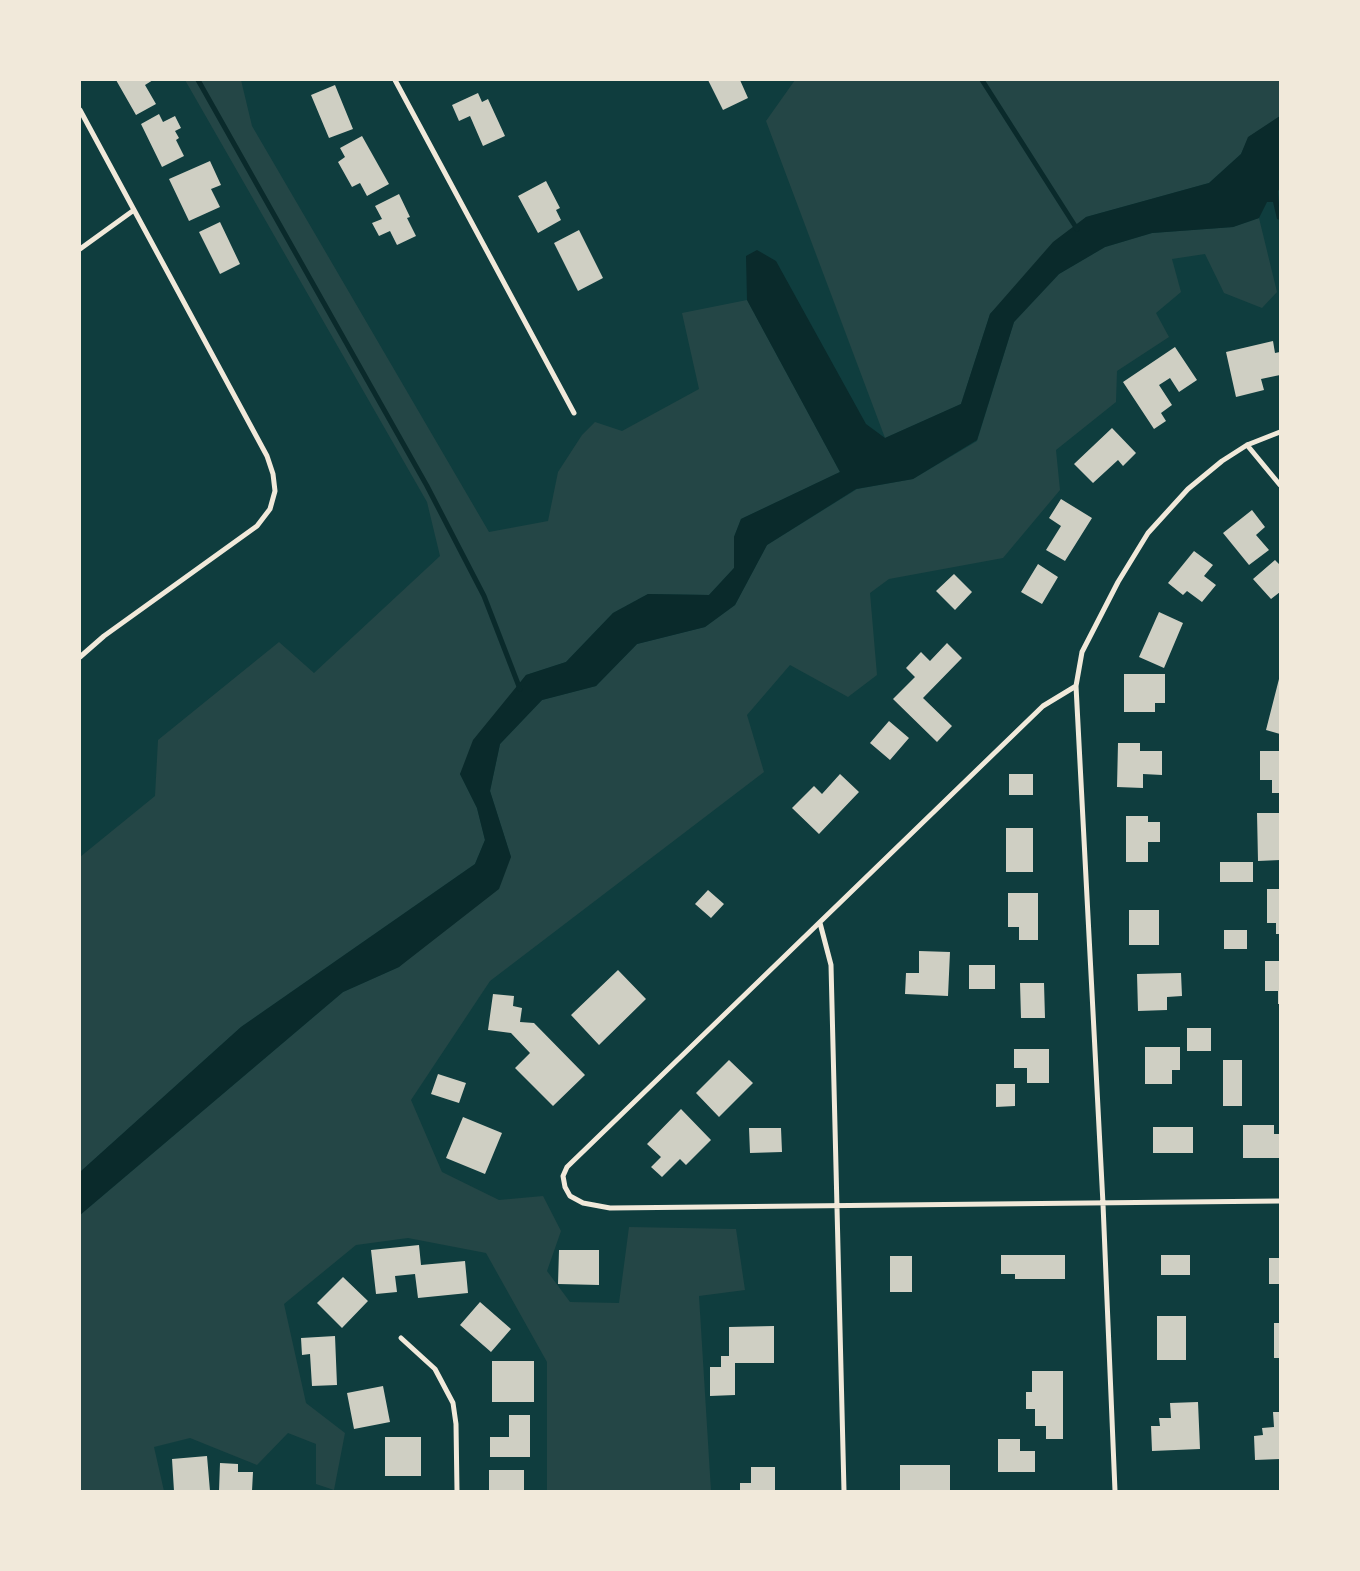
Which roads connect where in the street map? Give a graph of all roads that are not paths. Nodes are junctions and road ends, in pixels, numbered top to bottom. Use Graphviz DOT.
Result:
graph roads {
  1 [pos="395,80"];
  2 [pos="80,110"];
  3 [pos="134,210"];
  4 [pos="80,249"];
  5 [pos="574,412"];
  6 [pos="1280,432"];
  7 [pos="1247,445"];
  8 [pos="1280,485"];
  9 [pos="81,654"];
  10 [pos="1076,686"];
  11 [pos="820,922"];
  12 [pos="1280,1201"];
  13 [pos="1103,1204"];
  14 [pos="837,1205"];
  15 [pos="401,1338"];
  16 [pos="457,1491"];
  17 [pos="844,1491"];
  18 [pos="1115,1491"];
  1 -- 5 [label="street"];
  2 -- 3 [label="street"];
  3 -- 4 [label="street"];
  3 -- 9 [label="street"];
  6 -- 7 [label="street"];
  7 -- 8 [label="street"];
  7 -- 10 [label="street"];
  10 -- 11 [label="street"];
  10 -- 13 [label="street"];
  11 -- 14 [label="street"];
  11 -- 14 [label="street"];
  12 -- 13 [label="street"];
  13 -- 14 [label="street"];
  13 -- 18 [label="street"];
  14 -- 17 [label="street"];
  15 -- 16 [label="street"];
}
